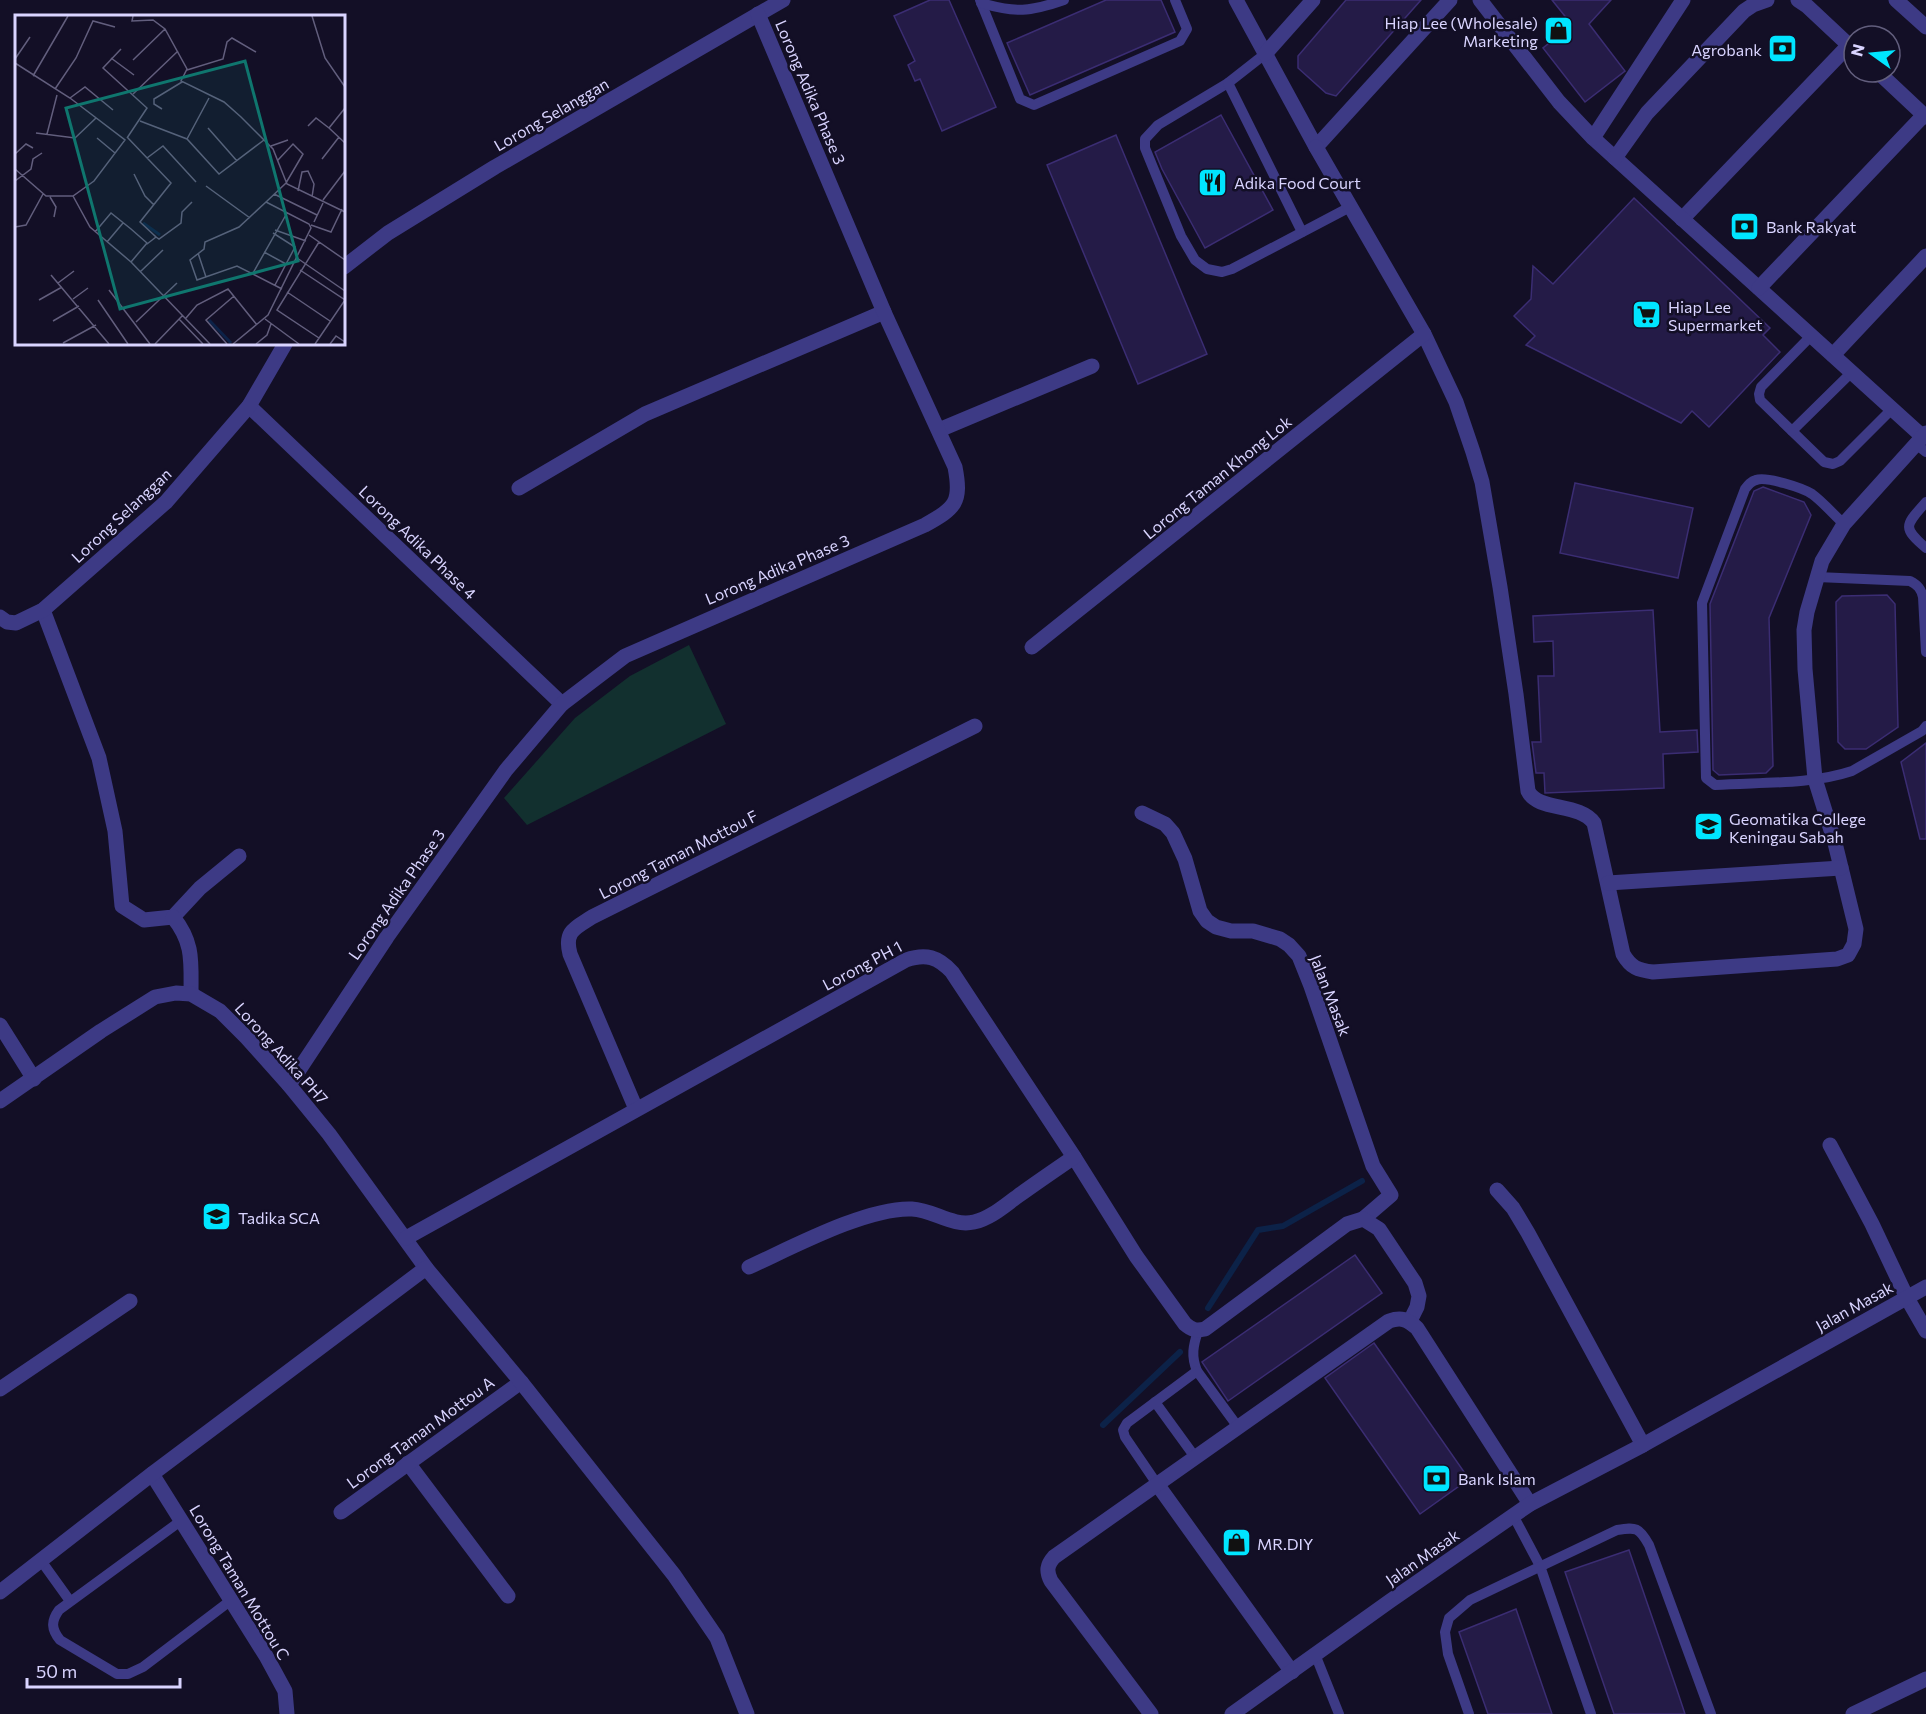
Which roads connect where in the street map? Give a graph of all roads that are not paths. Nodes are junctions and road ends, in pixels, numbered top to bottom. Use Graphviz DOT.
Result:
graph roads {
  1 [pos="783,0"];
  2 [pos="1064,0"];
  3 [pos="1175,0"];
  4 [pos="1236,0"];
  5 [pos="1313,0"];
  6 [pos="1450,0"];
  7 [pos="1480,0"];
  8 [pos="1683,0"];
  9 [pos="1767,0"];
  10 [pos="1798,0"];
  11 [pos="1898,0"];
  12 [pos="981,1"];
  13 [pos="758,14"];
  14 [pos="1926,27"];
  15 [pos="1842,38"];
  16 [pos="1266,54"];
  17 [pos="1842,57"];
  18 [pos="1228,83"];
  19 [pos="1891,84"];
  20 [pos="1925,116"];
  21 [pos="1593,138"];
  22 [pos="1316,147"];
  23 [pos="1615,158"];
  24 [pos="1350,207"];
  25 [pos="1682,219"];
  26 [pos="1302,232"];
  27 [pos="1926,256"];
  28 [pos="345,266"];
  29 [pos="1758,288"];
  30 [pos="884,312"];
  31 [pos="1424,334"];
  32 [pos="1811,336"];
  33 [pos="284,345"];
  34 [pos="1833,355"];
  35 [pos="1092,366"];
  36 [pos="1852,372"];
  37 [pos="249,406"];
  38 [pos="1892,409"];
  39 [pos="939,430"];
  40 [pos="1792,431"];
  41 [pos="1923,442"];
  42 [pos="519,488"];
  43 [pos="1926,502"];
  44 [pos="1844,524"];
  45 [pos="1926,548"];
  46 [pos="1817,577"];
  47 [pos="43,610"];
  48 [pos="0,617"];
  49 [pos="1032,647"];
  50 [pos="1926,652"];
  51 [pos="562,704"];
  52 [pos="975,726"];
  53 [pos="1926,726"];
  54 [pos="1815,779"];
  55 [pos="1142,813"];
  56 [pos="239,856"];
  57 [pos="1841,868"];
  58 [pos="1608,883"];
  59 [pos="173,917"];
  60 [pos="191,994"];
  61 [pos="0,1025"];
  62 [pos="34,1079"];
  63 [pos="289,1085"];
  64 [pos="0,1101"];
  65 [pos="636,1109"];
  66 [pos="1830,1145"];
  67 [pos="1074,1156"];
  68 [pos="1497,1190"];
  69 [pos="1363,1219"];
  70 [pos="406,1238"];
  71 [pos="749,1267"];
  72 [pos="426,1268"];
  73 [pos="1926,1287"];
  74 [pos="1907,1298"];
  75 [pos="130,1301"];
  76 [pos="1410,1321"];
  77 [pos="1198,1331"];
  78 [pos="1926,1331"];
  79 [pos="1197,1371"];
  80 [pos="521,1382"];
  81 [pos="0,1389"];
  82 [pos="1155,1402"];
  83 [pos="1238,1427"];
  84 [pos="1643,1445"];
  85 [pos="1195,1457"];
  86 [pos="408,1463"];
  87 [pos="152,1473"];
  88 [pos="1157,1484"];
  89 [pos="1530,1504"];
  90 [pos="341,1512"];
  91 [pos="1513,1515"];
  92 [pos="182,1520"];
  93 [pos="42,1562"];
  94 [pos="1540,1566"];
  95 [pos="0,1592"];
  96 [pos="508,1596"];
  97 [pos="70,1601"];
  98 [pos="230,1601"];
  99 [pos="1315,1654"];
  100 [pos="1292,1672"];
  101 [pos="1926,1679"];
  102 [pos="288,1714"];
  103 [pos="747,1714"];
  104 [pos="1151,1714"];
  105 [pos="1232,1714"];
  106 [pos="1339,1714"];
  107 [pos="1469,1714"];
  108 [pos="1591,1714"];
  109 [pos="1711,1714"];
  110 [pos="1853,1714"];
  1 -- 13 [label="street, Lorong Selanggan"];
  2 -- 12 [label="lane"];
  3 -- 12 [label="lane"];
  4 -- 16 [label="street"];
  5 -- 16 [label="street"];
  6 -- 22 [label="street"];
  7 -- 21 [label="street"];
  8 -- 21 [label="street"];
  9 -- 23 [label="street"];
  10 -- 15 [label="street"];
  11 -- 14 [label="street"];
  13 -- 28 [label="street, Lorong Selanggan"];
  13 -- 30 [label="street, Lorong Adika Phase 3"];
  16 -- 18 [label="lane"];
  16 -- 22 [label="street"];
  17 -- 25 [label="street"];
  18 -- 26 [label="lane"];
  18 -- 26 [label="lane"];
  19 -- 20 [label="street"];
  20 -- 29 [label="street"];
  21 -- 23 [label="street"];
  22 -- 24 [label="street"];
  23 -- 25 [label="street"];
  24 -- 26 [label="lane"];
  24 -- 31 [label="street"];
  25 -- 29 [label="street"];
  27 -- 34 [label="street"];
  29 -- 32 [label="street"];
  30 -- 39 [label="street, Lorong Adika Phase 3"];
  30 -- 42 [label="street"];
  31 -- 49 [label="street, Lorong Taman Khong Lok"];
  31 -- 58 [label="street"];
  32 -- 34 [label="street"];
  32 -- 40 [label="lane"];
  33 -- 37 [label="street, Lorong Selanggan"];
  34 -- 36 [label="street"];
  35 -- 39 [label="street"];
  36 -- 38 [label="street"];
  36 -- 40 [label="lane"];
  37 -- 47 [label="street, Lorong Selanggan"];
  37 -- 51 [label="street, Lorong Adika Phase 4"];
  38 -- 40 [label="lane"];
  38 -- 41 [label="street"];
  39 -- 51 [label="street, Lorong Adika Phase 3"];
  41 -- 44 [label="street"];
  43 -- 45 [label="lane"];
  44 -- 46 [label="street"];
  44 -- 54 [label="lane"];
  46 -- 50 [label="lane"];
  46 -- 54 [label="street"];
  47 -- 48 [label="street, Lorong Selanggan"];
  47 -- 59 [label="street"];
  51 -- 63 [label="street, Lorong Adika Phase 3"];
  52 -- 65 [label="street, Lorong Taman Mottou F"];
  53 -- 54 [label="lane"];
  54 -- 57 [label="street"];
  55 -- 69 [label="street, Jalan Masak"];
  56 -- 59 [label="street"];
  57 -- 58 [label="street"];
  57 -- 58 [label="street"];
  59 -- 60 [label="street"];
  60 -- 62 [label="street"];
  60 -- 63 [label="street, Lorong Adika PH7"];
  61 -- 62 [label="street"];
  62 -- 64 [label="street"];
  63 -- 70 [label="street, Lorong Adika PH7"];
  65 -- 67 [label="street, Lorong PH 1"];
  65 -- 70 [label="street, Lorong PH 1"];
  66 -- 74 [label="street"];
  67 -- 71 [label="street"];
  67 -- 77 [label="street, Lorong PH 1"];
  68 -- 84 [label="street"];
  69 -- 76 [label="street"];
  69 -- 77 [label="street"];
  70 -- 72 [label="street, Lorong Adika PH7"];
  72 -- 80 [label="street, Lorong Adika PH7"];
  72 -- 87 [label="street"];
  73 -- 74 [label="street, Jalan Masak"];
  74 -- 78 [label="street"];
  74 -- 84 [label="street, Jalan Masak"];
  75 -- 81 [label="street"];
  76 -- 83 [label="street"];
  76 -- 89 [label="street"];
  77 -- 79 [label="lane"];
  79 -- 82 [label="lane"];
  79 -- 83 [label="lane"];
  80 -- 86 [label="street, Lorong Taman Mottou A"];
  80 -- 103 [label="street, Lorong Adika PH7"];
  82 -- 85 [label="lane"];
  82 -- 88 [label="lane"];
  83 -- 85 [label="street"];
  84 -- 89 [label="street, Jalan Masak"];
  85 -- 88 [label="street"];
  86 -- 90 [label="street, Lorong Taman Mottou A"];
  86 -- 96 [label="street"];
  87 -- 92 [label="street, Lorong Taman Mottou C"];
  87 -- 93 [label="street"];
  88 -- 100 [label="street"];
  88 -- 104 [label="street"];
  89 -- 91 [label="street, Jalan Masak"];
  91 -- 94 [label="lane"];
  91 -- 99 [label="street, Jalan Masak"];
  92 -- 97 [label="lane"];
  92 -- 98 [label="street, Lorong Taman Mottou C"];
  93 -- 95 [label="street"];
  93 -- 97 [label="lane"];
  94 -- 107 [label="lane"];
  94 -- 108 [label="lane"];
  94 -- 109 [label="lane"];
  97 -- 98 [label="lane"];
  98 -- 102 [label="street, Lorong Taman Mottou C"];
  99 -- 100 [label="street, Jalan Masak"];
  99 -- 106 [label="lane"];
  100 -- 105 [label="street, Jalan Masak"];
  101 -- 110 [label="street"];
}
